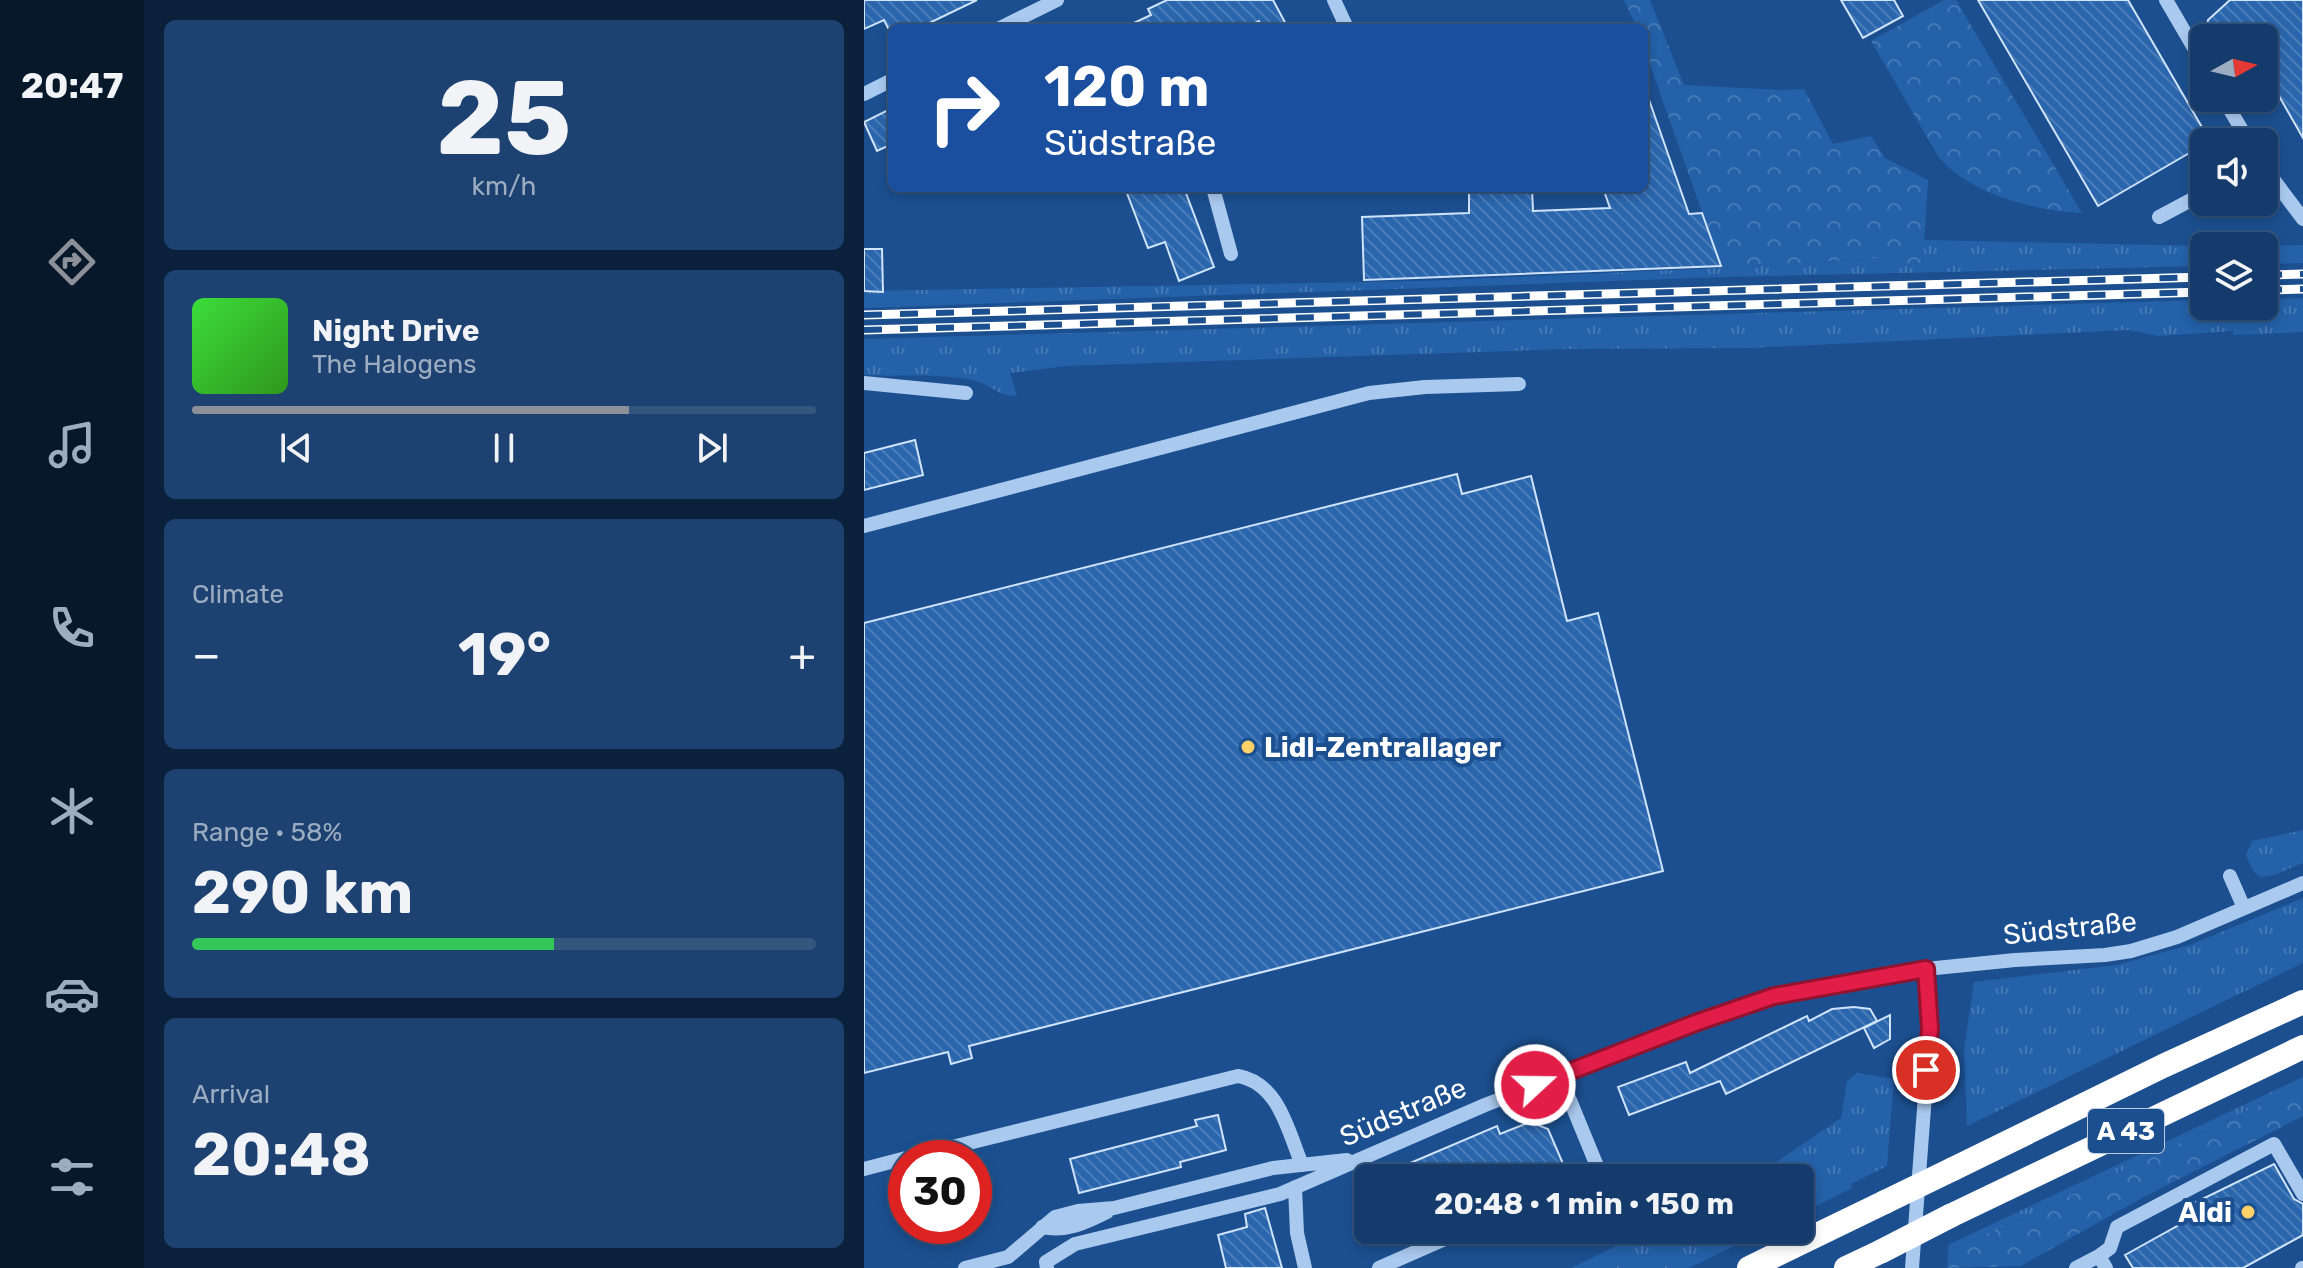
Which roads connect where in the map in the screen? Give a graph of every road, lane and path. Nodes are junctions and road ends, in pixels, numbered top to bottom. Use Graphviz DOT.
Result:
graph roads {
  1 [pos="1057,0"];
  2 [pos="1334,0"];
  3 [pos="2166,0"];
  4 [pos="1008,24"];
  5 [pos="1345,24"];
  6 [pos="2190,41"];
  7 [pos="888,82"];
  8 [pos="864,94"];
  9 [pos="2278,186"];
  10 [pos="1214,192"];
  11 [pos="2190,200"];
  12 [pos="2159,217"];
  13 [pos="2303,219"];
  14 [pos="1231,254"];
  15 [pos="864,383"];
  16 [pos="1519,384"];
  17 [pos="966,393"];
  18 [pos="864,526"];
  19 [pos="2230,876"];
  20 [pos="2303,883"];
  21 [pos="2244,908"];
  22 [pos="1926,969"];
  23 [pos="2303,1002"];
  24 [pos="2303,1047"];
  25 [pos="1560,1076"];
  26 [pos="980,1140"];
  27 [pos="1359,1159"];
  28 [pos="888,1163"];
  29 [pos="1596,1164"];
  30 [pos="1302,1165"];
  31 [pos="864,1169"];
  32 [pos="1295,1187"];
  33 [pos="2303,1194"];
  34 [pos="1433,1244"];
  35 [pos="2103,1262"];
  36 [pos="965,1268"];
  37 [pos="1047,1268"];
  38 [pos="1305,1268"];
  39 [pos="1379,1268"];
  40 [pos="1749,1268"];
  41 [pos="1846,1268"];
  42 [pos="1912,1268"];
  43 [pos="2076,1268"];
  1 -- 4 [label="street"];
  2 -- 5 [label="street"];
  3 -- 6 [label="street"];
  7 -- 8 [label="street"];
  9 -- 13 [label="street"];
  10 -- 14 [label="street"];
  11 -- 12 [label="street"];
  15 -- 17 [label="street"];
  16 -- 18 [label="street"];
  19 -- 21 [label="street"];
  20 -- 21 [label="street, Südstraße"];
  21 -- 22 [label="street, Südstraße"];
  22 -- 25 [label="street, Südstraße"];
  22 -- 42 [label="street"];
  23 -- 40 [label="highway, A 43, bridge"];
  24 -- 41 [label="highway, A 43, bridge"];
  25 -- 27 [label="street, Südstraße"];
  25 -- 29 [label="street"];
  26 -- 30 [label="street"];
  27 -- 30 [label="street"];
  27 -- 32 [label="street, Südstraße"];
  28 -- 31 [label="street"];
  30 -- 36 [label="street"];
  32 -- 37 [label="street, Südstraße"];
  32 -- 38 [label="street"];
  33 -- 35 [label="street"];
  34 -- 39 [label="street"];
  35 -- 43 [label="street"];
}
